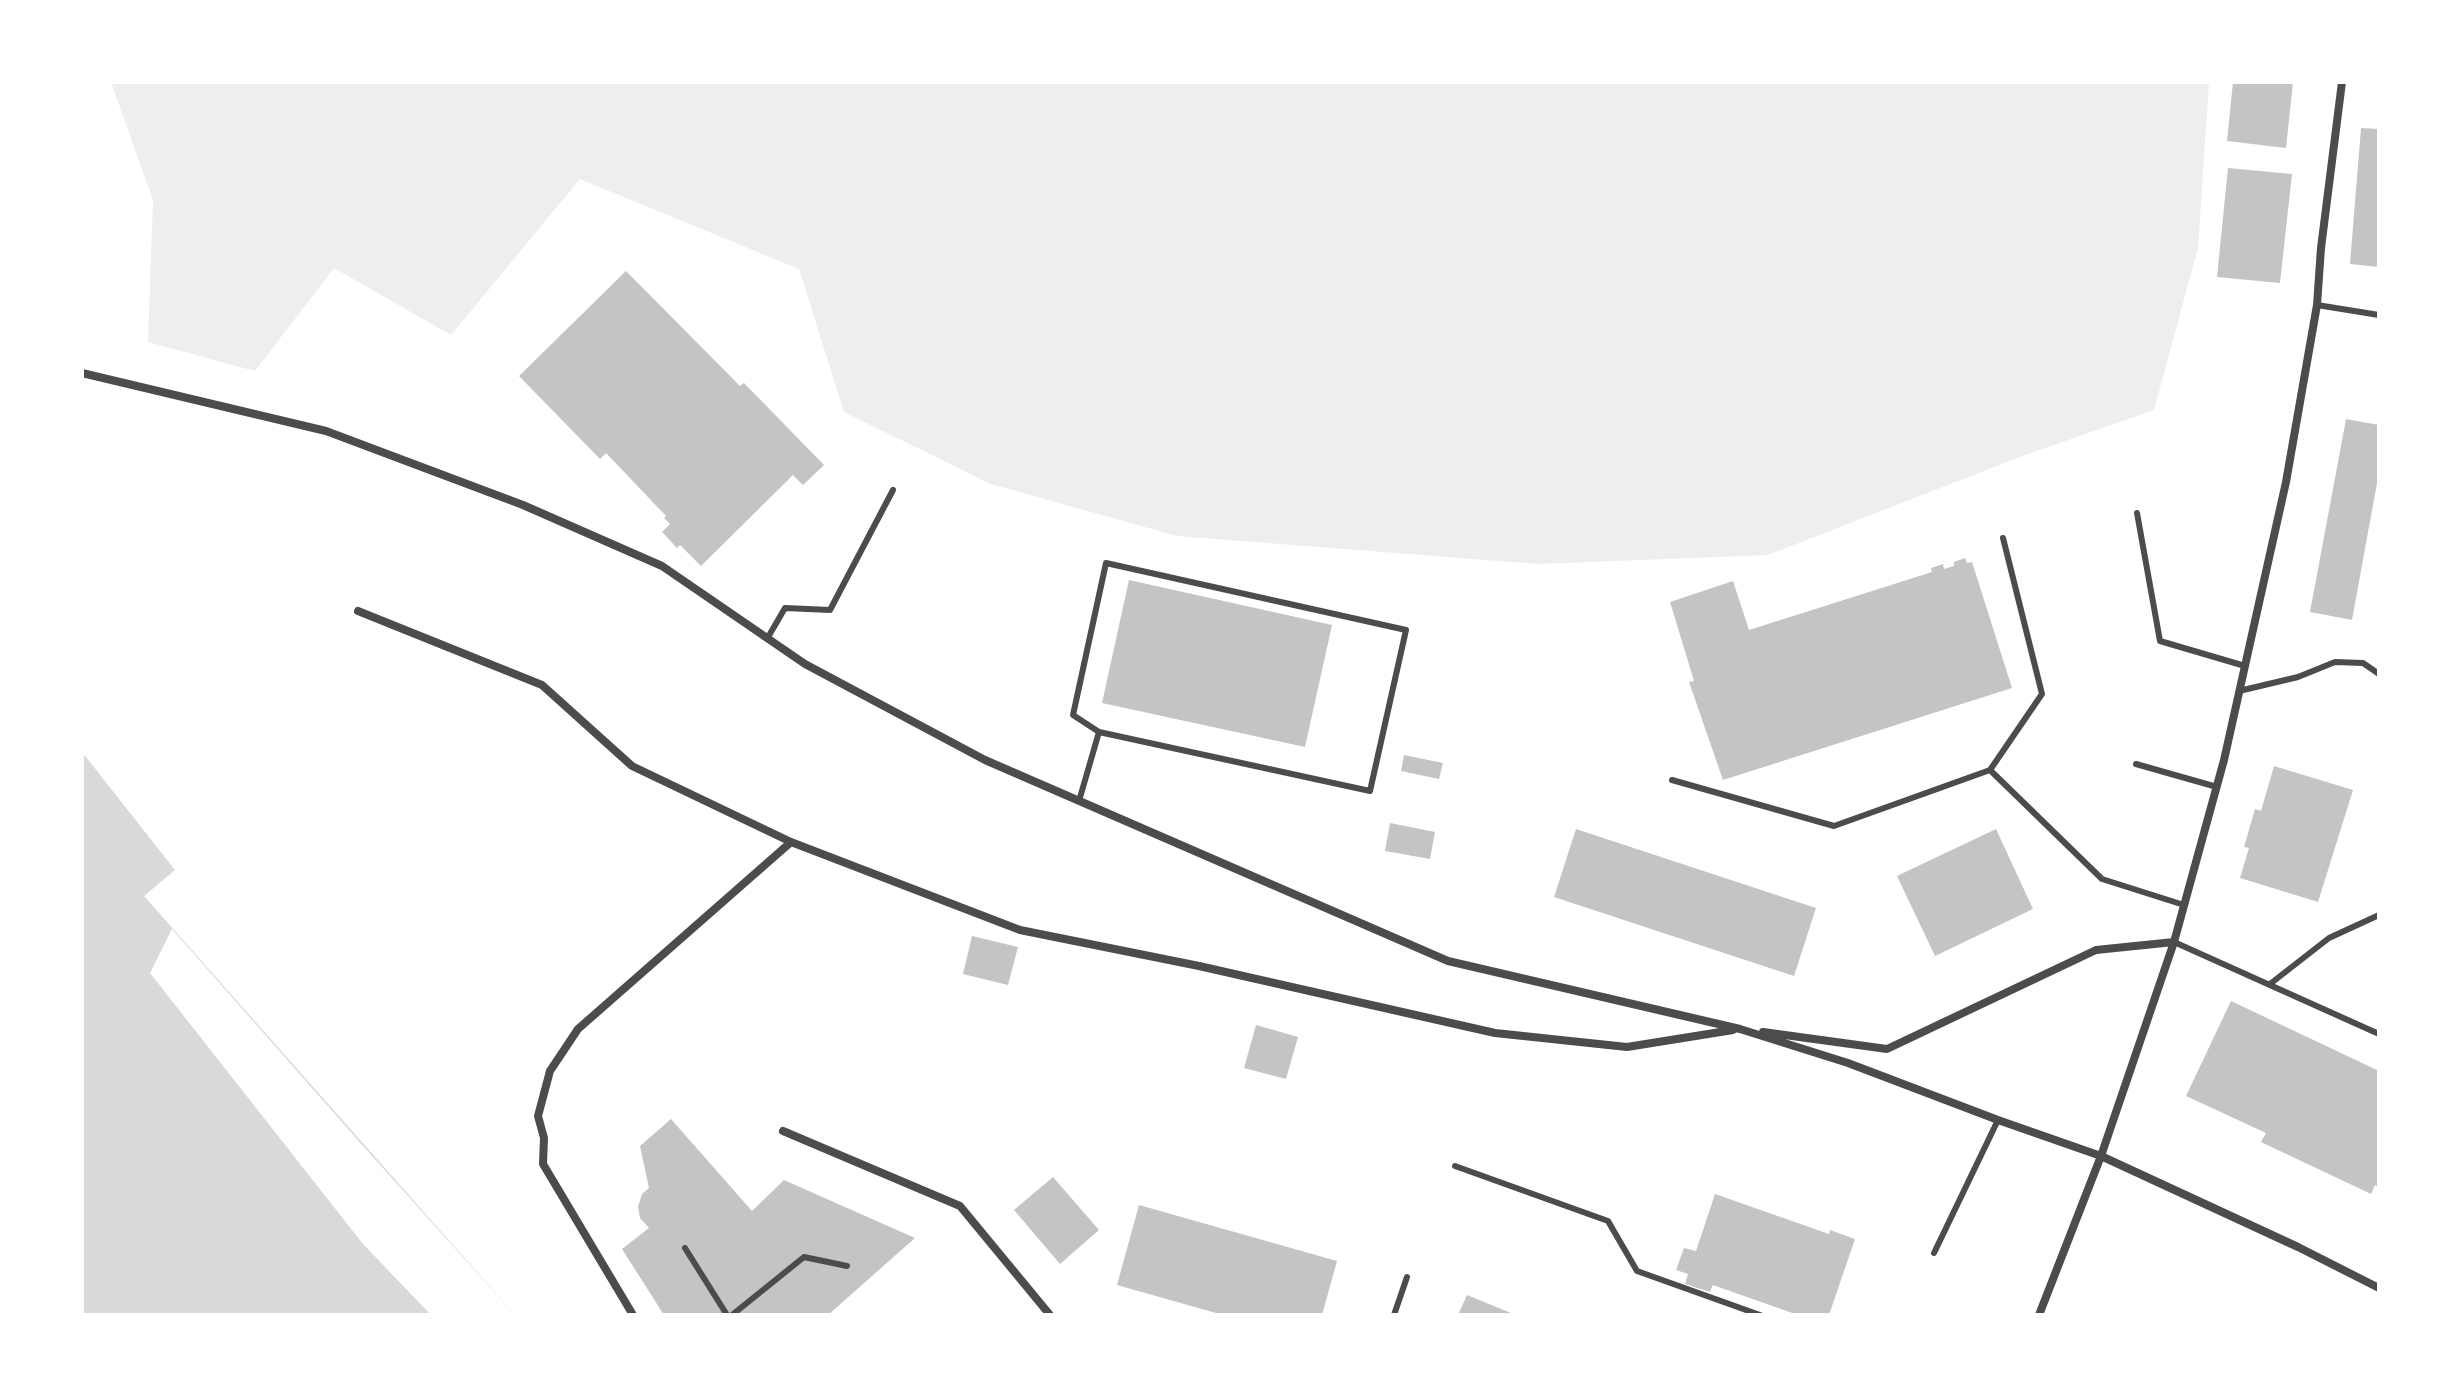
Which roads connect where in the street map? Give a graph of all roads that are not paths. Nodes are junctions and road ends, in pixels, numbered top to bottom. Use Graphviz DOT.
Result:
graph roads {
  1 [pos="2342,82"];
  2 [pos="2317,305"];
  3 [pos="2379,315"];
  4 [pos="82,373"];
  5 [pos="893,490"];
  6 [pos="2137,513"];
  7 [pos="2003,538"];
  8 [pos="358,611"];
  9 [pos="767,639"];
  10 [pos="2245,666"];
  11 [pos="2379,674"];
  12 [pos="2239,691"];
  13 [pos="1099,732"];
  14 [pos="2136,764"];
  15 [pos="1990,770"];
  16 [pos="1672,780"];
  17 [pos="2217,787"];
  18 [pos="1079,801"];
  19 [pos="791,842"];
  20 [pos="2184,905"];
  21 [pos="2379,915"];
  22 [pos="2174,942"];
  23 [pos="2270,984"];
  24 [pos="1740,1029"];
  25 [pos="2379,1034"];
  26 [pos="1998,1120"];
  27 [pos="783,1131"];
  28 [pos="2101,1156"];
  29 [pos="1455,1166"];
  30 [pos="685,1248"];
  31 [pos="1934,1253"];
  32 [pos="847,1266"];
  33 [pos="1407,1277"];
  34 [pos="2379,1288"];
  35 [pos="633,1315"];
  36 [pos="730,1315"];
  37 [pos="1050,1315"];
  38 [pos="1394,1315"];
  39 [pos="1760,1315"];
  40 [pos="2039,1315"];
  1 -- 2 [label="street"];
  2 -- 3 [label="lane"];
  2 -- 10 [label="street"];
  4 -- 9 [label="street"];
  5 -- 9 [label="lane"];
  6 -- 10 [label="lane"];
  7 -- 15 [label="lane"];
  8 -- 19 [label="street"];
  9 -- 18 [label="street"];
  10 -- 12 [label="street"];
  11 -- 12 [label="lane"];
  12 -- 17 [label="street"];
  13 -- 13 [label="lane"];
  13 -- 18 [label="lane"];
  14 -- 17 [label="lane"];
  15 -- 16 [label="lane"];
  15 -- 20 [label="lane"];
  17 -- 20 [label="street"];
  18 -- 24 [label="street"];
  19 -- 24 [label="street"];
  19 -- 35 [label="street"];
  20 -- 22 [label="street"];
  21 -- 23 [label="lane"];
  22 -- 23 [label="lane"];
  22 -- 24 [label="street"];
  22 -- 28 [label="street"];
  23 -- 25 [label="lane"];
  24 -- 26 [label="street"];
  26 -- 28 [label="street"];
  26 -- 31 [label="lane"];
  27 -- 37 [label="street"];
  28 -- 34 [label="street"];
  28 -- 40 [label="street"];
  29 -- 39 [label="lane"];
  30 -- 36 [label="lane"];
  32 -- 36 [label="lane"];
  33 -- 38 [label="lane"];
}
